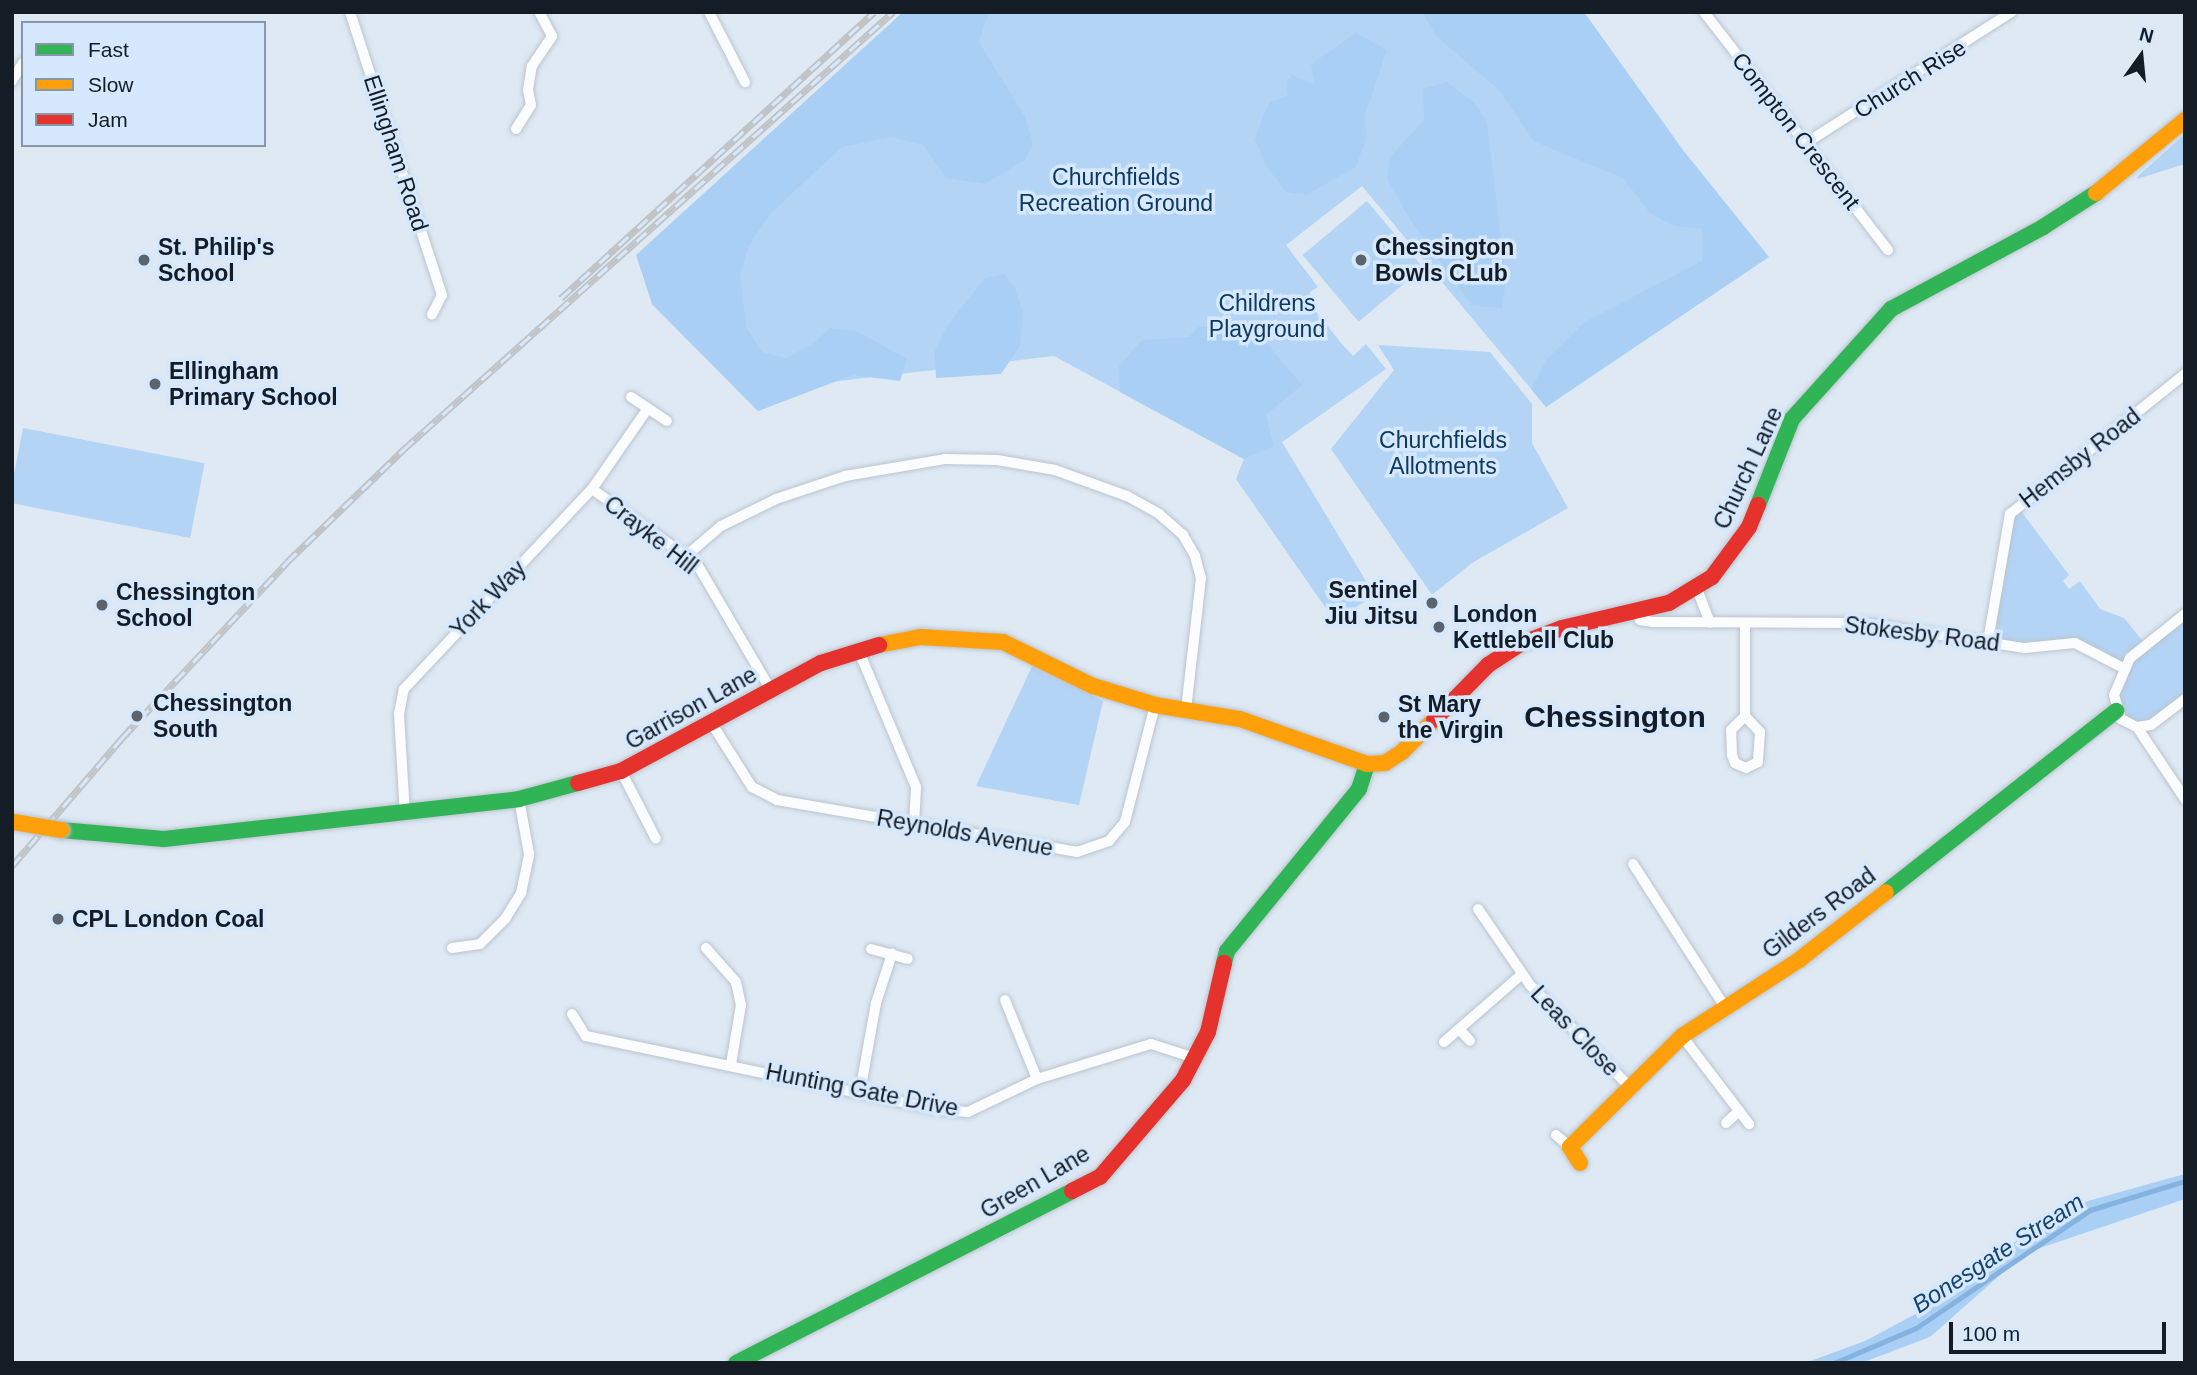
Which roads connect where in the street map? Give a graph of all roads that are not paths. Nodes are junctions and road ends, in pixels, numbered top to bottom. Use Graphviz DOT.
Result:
graph roads {
  1 [pos="350,12"];
  2 [pos="539,12"];
  3 [pos="709,12"];
  4 [pos="1704,12"];
  5 [pos="2012,12"];
  6 [pos="745,82"];
  7 [pos="2185,120"];
  8 [pos="516,129"];
  9 [pos="1806,143"];
  10 [pos="1888,250"];
  11 [pos="432,315"];
  12 [pos="2185,374"];
  13 [pos="631,397"];
  14 [pos="649,408"];
  15 [pos="667,421"];
  16 [pos="592,489"];
  17 [pos="686,556"];
  18 [pos="1697,589"];
  19 [pos="1637,611"];
  20 [pos="2185,614"];
  21 [pos="1710,623"];
  22 [pos="1745,623"];
  23 [pos="1988,641"];
  24 [pos="858,649"];
  25 [pos="2123,668"];
  26 [pos="771,690"];
  27 [pos="2185,699"];
  28 [pos="1155,705"];
  29 [pos="1186,710"];
  30 [pos="2116,710"];
  31 [pos="1745,716"];
  32 [pos="712,724"];
  33 [pos="2137,727"];
  34 [pos="1367,764"];
  35 [pos="621,771"];
  36 [pos="519,799"];
  37 [pos="2185,799"];
  38 [pos="405,815"];
  39 [pos="13,822"];
  40 [pos="914,824"];
  41 [pos="656,839"];
  42 [pos="1633,864"];
  43 [pos="1478,909"];
  44 [pos="452,948"];
  45 [pos="706,948"];
  46 [pos="871,949"];
  47 [pos="892,954"];
  48 [pos="908,959"];
  49 [pos="1521,975"];
  50 [pos="1005,1000"];
  51 [pos="1724,1006"];
  52 [pos="572,1014"];
  53 [pos="1459,1028"];
  54 [pos="1682,1037"];
  55 [pos="1470,1041"];
  56 [pos="1444,1042"];
  57 [pos="1195,1058"];
  58 [pos="731,1064"];
  59 [pos="1037,1079"];
  60 [pos="1629,1086"];
  61 [pos="860,1092"];
  62 [pos="1739,1111"];
  63 [pos="1726,1123"];
  64 [pos="1749,1124"];
  65 [pos="1556,1135"];
  66 [pos="1570,1147"];
  67 [pos="1580,1163"];
  68 [pos="736,1363"];
  1 -- 11 [label="street, Ellingham Road"];
  2 -- 8 [label="street"];
  3 -- 6 [label="street"];
  4 -- 9 [label="street, Compton Crescent"];
  5 -- 9 [label="street, Church Rise"];
  7 -- 18 [label="street, Church Lane"];
  9 -- 10 [label="street, Compton Crescent"];
  12 -- 23 [label="street, Hemsby Road"];
  13 -- 14 [label="street"];
  14 -- 15 [label="street"];
  14 -- 16 [label="street, York Way"];
  16 -- 17 [label="street, Crayke Hill"];
  16 -- 38 [label="street, York Way"];
  17 -- 26 [label="street, Crayke Hill"];
  17 -- 29 [label="street"];
  18 -- 19 [label="street, Church Lane"];
  18 -- 21 [label="street"];
  19 -- 21 [label="street, Stokesby Road"];
  19 -- 34 [label="street, Church Lane"];
  20 -- 25 [label="street"];
  21 -- 22 [label="street, Stokesby Road"];
  22 -- 23 [label="street, Stokesby Road"];
  22 -- 31 [label="street"];
  23 -- 25 [label="street, Stokesby Road"];
  24 -- 26 [label="street, Garrison Lane"];
  24 -- 28 [label="street, Garrison Lane"];
  24 -- 40 [label="street"];
  25 -- 30 [label="street"];
  26 -- 32 [label="street, Garrison Lane"];
  27 -- 33 [label="street"];
  28 -- 29 [label="street, Garrison Lane"];
  28 -- 40 [label="street, Reynolds Avenue"];
  29 -- 34 [label="street, Garrison Lane"];
  30 -- 33 [label="street"];
  30 -- 51 [label="street, Gilders Road"];
  31 -- 31 [label="street"];
  32 -- 35 [label="street, Garrison Lane"];
  32 -- 40 [label="street, Reynolds Avenue"];
  33 -- 37 [label="street"];
  34 -- 57 [label="street, Green Lane"];
  35 -- 36 [label="street, Garrison Lane"];
  35 -- 41 [label="street"];
  36 -- 38 [label="street, Garrison Lane"];
  36 -- 44 [label="street"];
  38 -- 39 [label="street, Garrison Lane, bridge"];
  42 -- 51 [label="street"];
  43 -- 49 [label="street, Leas Close"];
  45 -- 58 [label="street"];
  46 -- 47 [label="street"];
  47 -- 48 [label="street"];
  47 -- 61 [label="street"];
  49 -- 53 [label="street, Leas Close"];
  49 -- 60 [label="street, Leas Close"];
  50 -- 59 [label="street"];
  51 -- 54 [label="street, Gilders Road"];
  52 -- 58 [label="street, Hunting Gate Drive"];
  53 -- 55 [label="street"];
  53 -- 56 [label="street, Leas Close"];
  54 -- 60 [label="street, Gilders Road"];
  54 -- 62 [label="street"];
  57 -- 59 [label="street, Hunting Gate Drive"];
  57 -- 68 [label="street, Green Lane"];
  58 -- 61 [label="street, Hunting Gate Drive"];
  59 -- 61 [label="street, Hunting Gate Drive"];
  60 -- 66 [label="street, Gilders Road"];
  62 -- 63 [label="street"];
  62 -- 64 [label="street"];
  65 -- 66 [label="street"];
  66 -- 67 [label="street"];
}
